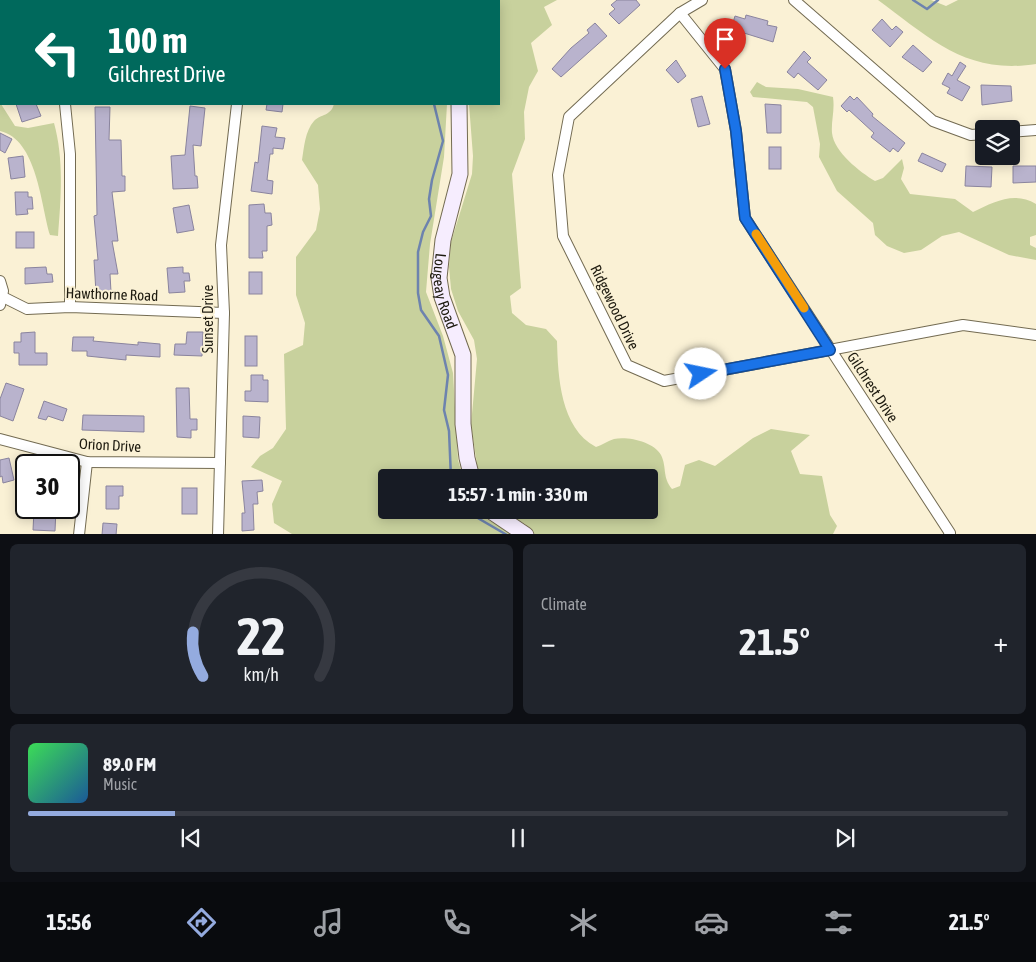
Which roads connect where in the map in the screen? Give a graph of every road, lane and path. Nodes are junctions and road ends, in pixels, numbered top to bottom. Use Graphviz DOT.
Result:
graph roads {
  1 [pos="702,0"];
  2 [pos="794,0"];
  3 [pos="680,13"];
  4 [pos="65,105"];
  5 [pos="237,105"];
  6 [pos="459,105"];
  7 [pos="1036,130"];
  8 [pos="1020,131"];
  9 [pos="975,135"];
  10 [pos="0,281"];
  11 [pos="1,301"];
  12 [pos="70,307"];
  13 [pos="224,313"];
  14 [pos="1036,335"];
  15 [pos="830,350"];
  16 [pos="0,439"];
  17 [pos="86,462"];
  18 [pos="220,463"];
  19 [pos="469,469"];
  20 [pos="503,519"];
  21 [pos="79,534"];
  22 [pos="218,534"];
  23 [pos="526,534"];
  24 [pos="949,534"];
  1 -- 3 [label="street, Ridgewood Drive"];
  2 -- 9 [label="street"];
  3 -- 15 [label="street, Gilchrest Drive"];
  3 -- 15 [label="street, Ridgewood Drive"];
  4 -- 12 [label="street"];
  5 -- 13 [label="street, Sunset Drive"];
  6 -- 19 [label="street, Lougeay Road"];
  7 -- 8 [label="street"];
  10 -- 11 [label="street"];
  11 -- 12 [label="street, Hawthorne Road"];
  12 -- 13 [label="street, Hawthorne Road"];
  13 -- 18 [label="street, Sunset Drive"];
  14 -- 15 [label="street, Ridgewood Drive"];
  15 -- 24 [label="street, Gilchrest Drive"];
  16 -- 17 [label="street, Orion Drive"];
  17 -- 18 [label="street, Orion Drive"];
  17 -- 21 [label="street"];
  18 -- 22 [label="street, Sunset Drive"];
  20 -- 23 [label="street"];
}
